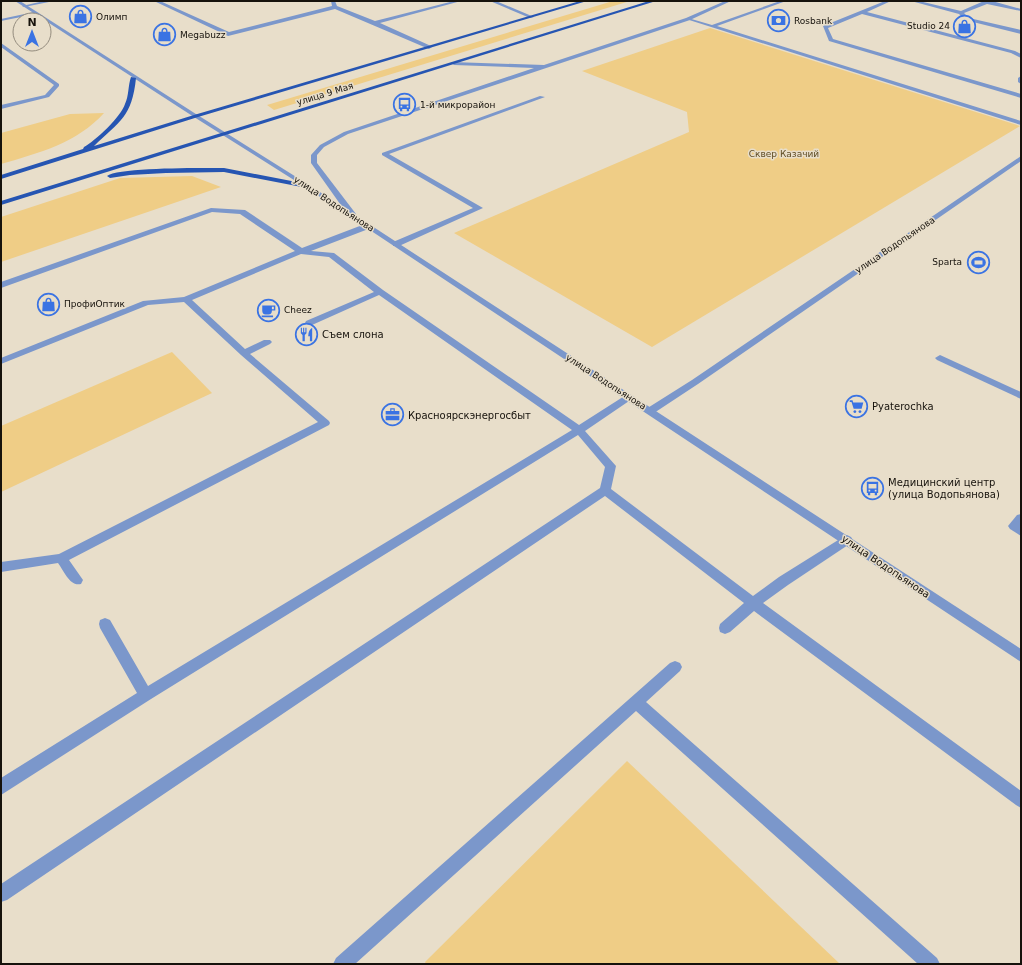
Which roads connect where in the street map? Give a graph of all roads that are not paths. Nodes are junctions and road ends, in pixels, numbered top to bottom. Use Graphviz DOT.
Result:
graph roads {
  1 [pos="16,1"];
  2 [pos="52,1"];
  3 [pos="156,1"];
  4 [pos="333,1"];
  5 [pos="459,1"];
  6 [pos="494,1"];
  7 [pos="585,1"];
  8 [pos="654,1"];
  9 [pos="729,1"];
  10 [pos="784,1"];
  11 [pos="889,1"];
  12 [pos="912,1"];
  13 [pos="988,2"];
  14 [pos="24,6"];
  15 [pos="335,7"];
  16 [pos="1021,10"];
  17 [pos="33,12"];
  18 [pos="862,12"];
  19 [pos="961,13"];
  20 [pos="532,17"];
  21 [pos="12,18"];
  22 [pos="688,19"];
  23 [pos="1,20"];
  24 [pos="375,23"];
  25 [pos="52,25"];
  26 [pos="713,26"];
  27 [pos="1021,32"];
  28 [pos="1,45"];
  29 [pos="429,47"];
  30 [pos="1021,56"];
  31 [pos="454,64"];
  32 [pos="544,67"];
  33 [pos="134,78"];
  34 [pos="1021,78"];
  35 [pos="1021,82"];
  36 [pos="1021,96"];
  37 [pos="542,97"];
  38 [pos="1,107"];
  39 [pos="196,116"];
  40 [pos="1021,122"];
  41 [pos="226,135"];
  42 [pos="1021,158"];
  43 [pos="30,169"];
  44 [pos="1,177"];
  45 [pos="68,183"];
  46 [pos="307,186"];
  47 [pos="1,203"];
  48 [pos="353,216"];
  49 [pos="368,226"];
  50 [pos="396,244"];
  51 [pos="302,252"];
  52 [pos="1,285"];
  53 [pos="380,292"];
  54 [pos="186,299"];
  55 [pos="309,323"];
  56 [pos="267,342"];
  57 [pos="244,353"];
  58 [pos="940,358"];
  59 [pos="1,361"];
  60 [pos="1021,396"];
  61 [pos="629,398"];
  62 [pos="650,411"];
  63 [pos="579,430"];
  64 [pos="604,490"];
  65 [pos="1021,518"];
  66 [pos="1021,531"];
  67 [pos="847,540"];
  68 [pos="61,558"];
  69 [pos="1,567"];
  70 [pos="77,580"];
  71 [pos="753,603"];
  72 [pos="105,624"];
  73 [pos="725,628"];
  74 [pos="1021,656"];
  75 [pos="675,668"];
  76 [pos="146,695"];
  77 [pos="636,702"];
  78 [pos="1,787"];
  79 [pos="1021,800"];
  80 [pos="1,894"];
  81 [pos="342,964"];
  82 [pos="931,964"];
  1 -- 14 [label="street, улица Водопьянова"];
  2 -- 14 [label="street"];
  3 -- 15 [label="street"];
  4 -- 15 [label="street"];
  5 -- 24 [label="street"];
  6 -- 20 [label="street"];
  7 -- 20 [label="main road, улица 9 Мая"];
  8 -- 31 [label="main road, улица 9 Мая"];
  9 -- 22 [label="street"];
  10 -- 26 [label="street"];
  11 -- 18 [label="street"];
  12 -- 19 [label="street"];
  13 -- 16 [label="street"];
  13 -- 19 [label="street"];
  14 -- 17 [label="street, улица Водопьянова"];
  15 -- 24 [label="street"];
  18 -- 30 [label="street"];
  18 -- 36 [label="street"];
  19 -- 27 [label="street"];
  20 -- 29 [label="main road, улица 9 Мая"];
  21 -- 23 [label="street"];
  22 -- 26 [label="street"];
  22 -- 32 [label="street"];
  24 -- 29 [label="street"];
  25 -- 33 [label="street, улица Водопьянова"];
  26 -- 40 [label="street"];
  28 -- 38 [label="street"];
  29 -- 39 [label="main road, улица 9 Мая"];
  31 -- 32 [label="street"];
  31 -- 41 [label="main road, улица 9 Мая"];
  32 -- 48 [label="street"];
  33 -- 39 [label="street, улица Водопьянова"];
  33 -- 43 [label="main road"];
  34 -- 35 [label="street"];
  37 -- 50 [label="street"];
  39 -- 41 [label="street, улица Водопьянова"];
  39 -- 43 [label="main road, улица 9 Мая"];
  41 -- 45 [label="main road, улица 9 Мая"];
  41 -- 46 [label="street, улица Водопьянова"];
  42 -- 62 [label="street, улица Водопьянова"];
  43 -- 44 [label="main road, улица 9 Мая"];
  45 -- 46 [label="main road"];
  45 -- 47 [label="main road, улица 9 Мая"];
  46 -- 48 [label="street, улица Водопьянова"];
  48 -- 49 [label="street, улица Водопьянова"];
  49 -- 50 [label="street, улица Водопьянова"];
  49 -- 51 [label="street"];
  50 -- 61 [label="street, улица Водопьянова"];
  51 -- 52 [label="street"];
  51 -- 53 [label="street"];
  51 -- 54 [label="street"];
  53 -- 55 [label="street"];
  53 -- 63 [label="street"];
  54 -- 57 [label="street"];
  54 -- 59 [label="street"];
  56 -- 57 [label="street"];
  57 -- 68 [label="street"];
  58 -- 60 [label="street"];
  61 -- 62 [label="street, улица Водопьянова"];
  61 -- 63 [label="street"];
  62 -- 67 [label="street, улица Водопьянова"];
  63 -- 64 [label="street"];
  63 -- 76 [label="street"];
  64 -- 71 [label="street"];
  64 -- 80 [label="street"];
  65 -- 66 [label="street"];
  67 -- 71 [label="street"];
  67 -- 74 [label="street, улица Водопьянова"];
  68 -- 69 [label="street"];
  68 -- 70 [label="street"];
  71 -- 73 [label="street"];
  71 -- 79 [label="street"];
  72 -- 76 [label="street"];
  75 -- 77 [label="street"];
  76 -- 78 [label="street"];
  77 -- 81 [label="street"];
  77 -- 82 [label="street"];
}
